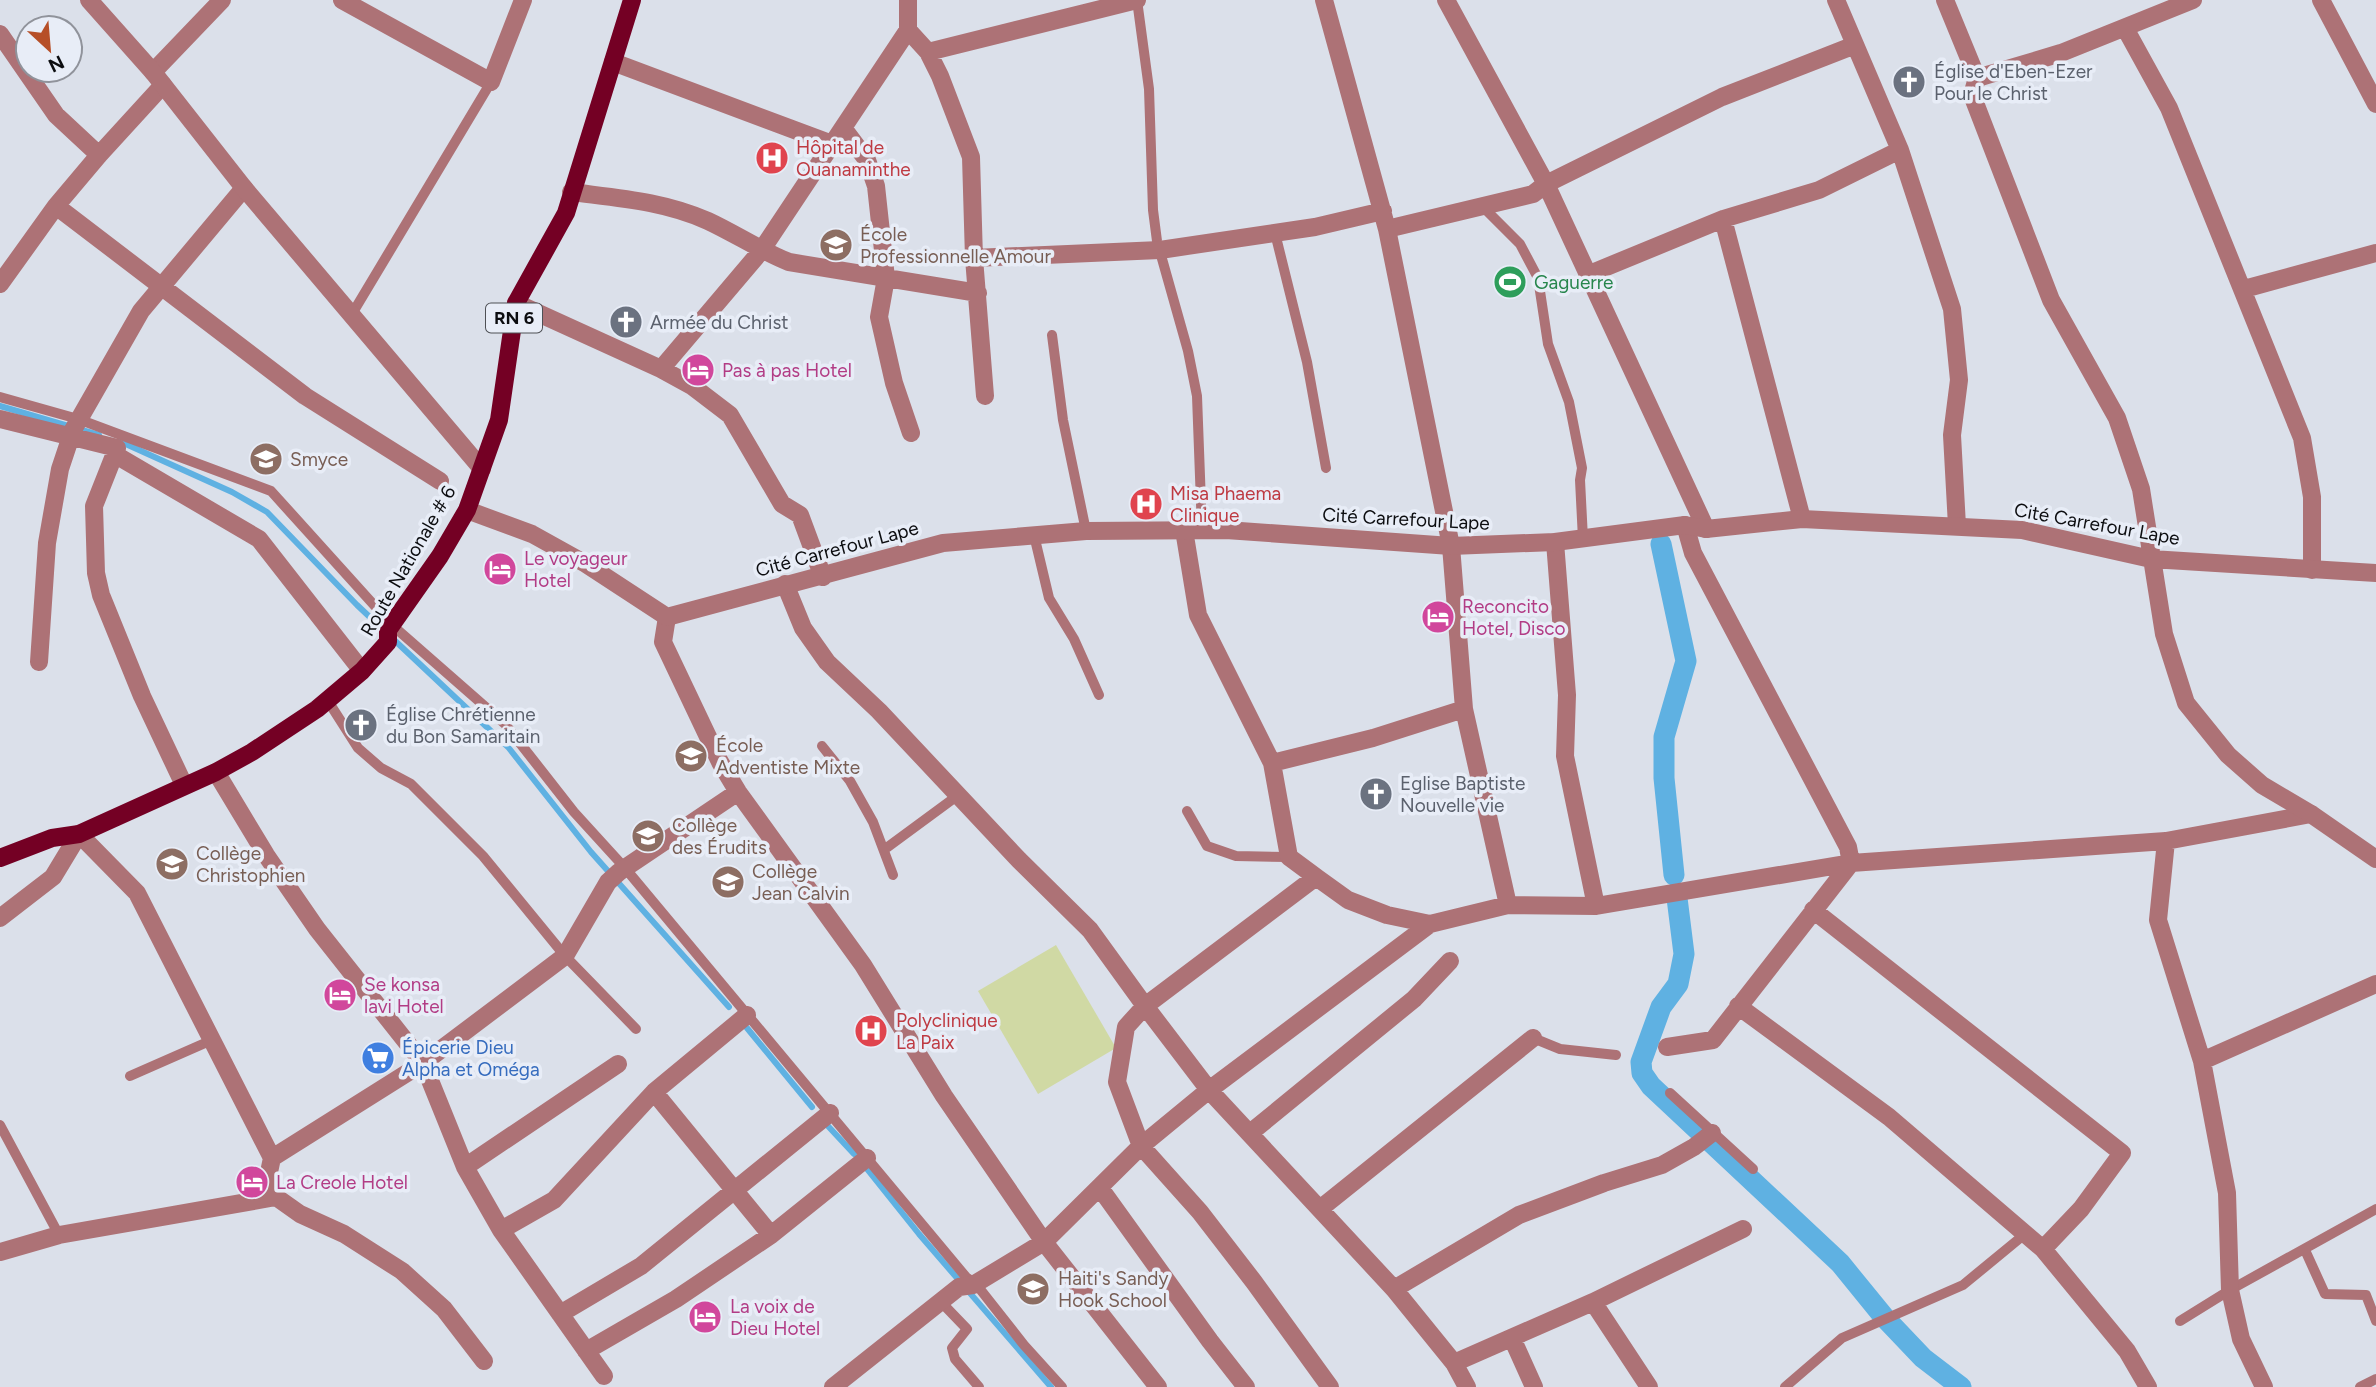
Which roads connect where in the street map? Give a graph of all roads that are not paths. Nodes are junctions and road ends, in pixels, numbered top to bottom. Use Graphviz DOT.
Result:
graph roads {
  1 [pos="89,0"];
  2 [pos="222,0"];
  3 [pos="342,0"];
  4 [pos="523,0"];
  5 [pos="632,0"];
  6 [pos="908,0"];
  7 [pos="1137,0"];
  8 [pos="1324,0"];
  9 [pos="1446,0"];
  10 [pos="1836,0"];
  11 [pos="1945,0"];
  12 [pos="2193,0"];
  13 [pos="2320,0"];
  14 [pos="2125,28"];
  15 [pos="908,30"];
  16 [pos="0,34"];
  17 [pos="1855,45"];
  18 [pos="928,52"];
  19 [pos="612,62"];
  20 [pos="158,78"];
  21 [pos="1977,78"];
  22 [pos="491,82"];
  23 [pos="2375,100"];
  24 [pos="843,128"];
  25 [pos="832,144"];
  26 [pos="1900,149"];
  27 [pos="99,155"];
  28 [pos="1546,184"];
  29 [pos="244,188"];
  30 [pos="571,192"];
  31 [pos="56,206"];
  32 [pos="1482,206"];
  33 [pos="1383,211"];
  34 [pos="1723,219"];
  35 [pos="1387,229"];
  36 [pos="1275,233"];
  37 [pos="1160,250"];
  38 [pos="761,251"];
  39 [pos="2376,253"];
  40 [pos="974,258"];
  41 [pos="1587,275"];
  42 [pos="886,278"];
  43 [pos="0,284"];
  44 [pos="162,288"];
  45 [pos="2244,289"];
  46 [pos="978,293"];
  47 [pos="516,303"];
  48 [pos="352,314"];
  49 [pos="1052,335"];
  50 [pos="661,369"];
  51 [pos="985,396"];
  52 [pos="0,397"];
  53 [pos="0,419"];
  54 [pos="74,427"];
  55 [pos="911,433"];
  56 [pos="114,454"];
  57 [pos="1326,468"];
  58 [pos="482,469"];
  59 [pos="440,481"];
  60 [pos="467,510"];
  61 [pos="1802,519"];
  62 [pos="1685,525"];
  63 [pos="1957,526"];
  64 [pos="1706,529"];
  65 [pos="1193,530"];
  66 [pos="1086,531"];
  67 [pos="1034,535"];
  68 [pos="1583,539"];
  69 [pos="1555,542"];
  70 [pos="1451,546"];
  71 [pos="2151,559"];
  72 [pos="2312,570"];
  73 [pos="2376,573"];
  74 [pos="823,577"];
  75 [pos="785,584"];
  76 [pos="667,617"];
  77 [pos="389,632"];
  78 [pos="39,662"];
  79 [pos="362,670"];
  80 [pos="1099,695"];
  81 [pos="328,701"];
  82 [pos="1464,709"];
  83 [pos="822,746"];
  84 [pos="1272,764"];
  85 [pos="216,772"];
  86 [pos="184,785"];
  87 [pos="738,792"];
  88 [pos="957,796"];
  89 [pos="1187,811"];
  90 [pos="2311,814"];
  91 [pos="79,834"];
  92 [pos="2166,841"];
  93 [pos="885,849"];
  94 [pos="0,858"];
  95 [pos="1289,858"];
  96 [pos="2376,859"];
  97 [pos="1851,863"];
  98 [pos="618,874"];
  99 [pos="894,875"];
  100 [pos="1316,877"];
  101 [pos="1508,905"];
  102 [pos="1596,906"];
  103 [pos="1813,910"];
  104 [pos="0,918"];
  105 [pos="1430,924"];
  106 [pos="565,956"];
  107 [pos="1450,961"];
  108 [pos="2376,984"];
  109 [pos="1144,1006"];
  110 [pos="1738,1006"];
  111 [pos="747,1015"];
  112 [pos="636,1029"];
  113 [pos="1533,1038"];
  114 [pos="212,1040"];
  115 [pos="1667,1046"];
  116 [pos="1616,1055"];
  117 [pos="2202,1061"];
  118 [pos="423,1063"];
  119 [pos="618,1064"];
  120 [pos="130,1076"];
  121 [pos="1209,1090"];
  122 [pos="654,1092"];
  123 [pos="1670,1093"];
  124 [pos="830,1113"];
  125 [pos="0,1125"];
  126 [pos="1250,1133"];
  127 [pos="1708,1136"];
  128 [pos="1141,1146"];
  129 [pos="272,1158"];
  130 [pos="867,1158"];
  131 [pos="465,1167"];
  132 [pos="1753,1169"];
  133 [pos="1100,1188"];
  134 [pos="735,1191"];
  135 [pos="276,1197"];
  136 [pos="1321,1208"];
  137 [pos="2376,1209"];
  138 [pos="1743,1229"];
  139 [pos="501,1230"];
  140 [pos="2025,1234"];
  141 [pos="59,1235"];
  142 [pos="771,1236"];
  143 [pos="1044,1242"];
  144 [pos="2043,1249"];
  145 [pos="2305,1250"];
  146 [pos="0,1252"];
  147 [pos="969,1285"];
  148 [pos="1394,1289"];
  149 [pos="2230,1290"];
  150 [pos="941,1302"];
  151 [pos="1593,1302"];
  152 [pos="560,1314"];
  153 [pos="2180,1321"];
  154 [pos="2376,1321"];
  155 [pos="1512,1338"];
  156 [pos="586,1350"];
  157 [pos="484,1361"];
  158 [pos="1454,1363"];
  159 [pos="604,1376"];
  160 [pos="2376,1378"];
  161 [pos="841,1385"];
  162 [pos="979,1387"];
  163 [pos="1062,1387"];
  164 [pos="1158,1387"];
  165 [pos="1247,1387"];
  166 [pos="1330,1387"];
  167 [pos="1467,1387"];
  168 [pos="1534,1387"];
  169 [pos="1649,1387"];
  170 [pos="1785,1387"];
  171 [pos="2148,1387"];
  172 [pos="2264,1387"];
  173 [pos="2360,1387"];
  1 -- 20 [label="street"];
  2 -- 20 [label="street"];
  3 -- 22 [label="street"];
  4 -- 22 [label="street"];
  5 -- 19 [label="main road, Route Nationale # 6 / RN 6"];
  6 -- 15 [label="street"];
  7 -- 18 [label="street"];
  7 -- 37 [label="lane"];
  8 -- 33 [label="street"];
  9 -- 28 [label="street"];
  10 -- 17 [label="street"];
  11 -- 21 [label="street"];
  12 -- 14 [label="street"];
  13 -- 23 [label="street"];
  14 -- 21 [label="street"];
  14 -- 45 [label="street"];
  15 -- 18 [label="street"];
  15 -- 24 [label="street"];
  16 -- 27 [label="street"];
  17 -- 26 [label="street"];
  17 -- 28 [label="street"];
  18 -- 40 [label="street"];
  19 -- 25 [label="street"];
  19 -- 30 [label="main road, Route Nationale # 6 / RN 6"];
  20 -- 27 [label="street"];
  20 -- 29 [label="street"];
  21 -- 71 [label="street"];
  22 -- 48 [label="lane"];
  24 -- 25 [label="street"];
  24 -- 42 [label="street"];
  25 -- 38 [label="street"];
  26 -- 34 [label="street"];
  26 -- 63 [label="street"];
  27 -- 31 [label="street"];
  28 -- 32 [label="street"];
  28 -- 41 [label="street"];
  29 -- 44 [label="street"];
  29 -- 48 [label="street"];
  30 -- 38 [label="street"];
  30 -- 47 [label="main road, Route Nationale # 6 / RN 6"];
  31 -- 43 [label="street"];
  31 -- 44 [label="street"];
  32 -- 35 [label="street"];
  32 -- 68 [label="lane"];
  33 -- 35 [label="street"];
  33 -- 36 [label="street"];
  34 -- 41 [label="street"];
  34 -- 61 [label="street"];
  35 -- 70 [label="street"];
  36 -- 37 [label="street"];
  36 -- 57 [label="lane"];
  37 -- 40 [label="street"];
  37 -- 65 [label="lane"];
  38 -- 42 [label="street"];
  38 -- 50 [label="street"];
  39 -- 45 [label="street"];
  40 -- 46 [label="street"];
  41 -- 64 [label="street"];
  42 -- 46 [label="street"];
  42 -- 55 [label="street"];
  44 -- 54 [label="street"];
  44 -- 59 [label="street"];
  45 -- 72 [label="street"];
  46 -- 51 [label="street"];
  47 -- 50 [label="street"];
  47 -- 58 [label="main road, Route Nationale # 6 / RN 6"];
  48 -- 58 [label="street"];
  49 -- 66 [label="lane"];
  50 -- 74 [label="street"];
  52 -- 54 [label="lane"];
  53 -- 54 [label="street"];
  54 -- 56 [label="street"];
  54 -- 77 [label="lane"];
  54 -- 78 [label="street"];
  56 -- 79 [label="street"];
  56 -- 86 [label="street"];
  58 -- 60 [label="main road, Route Nationale # 6 / RN 6"];
  60 -- 76 [label="street"];
  60 -- 77 [label="main road, Route Nationale # 6 / RN 6"];
  61 -- 63 [label="street, Cité Carrefour Lape"];
  61 -- 64 [label="street, Cité Carrefour Lape"];
  62 -- 64 [label="street, Cité Carrefour Lape"];
  62 -- 68 [label="street, Cité Carrefour Lape"];
  62 -- 97 [label="street"];
  63 -- 71 [label="street, Cité Carrefour Lape"];
  65 -- 66 [label="street, Cité Carrefour Lape"];
  65 -- 70 [label="street, Cité Carrefour Lape"];
  65 -- 84 [label="street"];
  66 -- 67 [label="street, Cité Carrefour Lape"];
  67 -- 74 [label="street, Cité Carrefour Lape"];
  67 -- 80 [label="lane"];
  68 -- 69 [label="street, Cité Carrefour Lape"];
  69 -- 70 [label="street, Cité Carrefour Lape"];
  69 -- 102 [label="street"];
  70 -- 82 [label="street"];
  71 -- 72 [label="street, Cité Carrefour Lape"];
  71 -- 90 [label="street"];
  72 -- 73 [label="street, Cité Carrefour Lape"];
  74 -- 75 [label="street, Cité Carrefour Lape"];
  75 -- 76 [label="street, Cité Carrefour Lape"];
  75 -- 88 [label="street"];
  76 -- 87 [label="street"];
  77 -- 79 [label="main road, Route Nationale # 6 / RN 6"];
  77 -- 98 [label="lane"];
  79 -- 81 [label="main road, Route Nationale # 6 / RN 6"];
  81 -- 85 [label="main road, Route Nationale # 6 / RN 6"];
  81 -- 106 [label="lane"];
  82 -- 84 [label="street"];
  82 -- 101 [label="street"];
  83 -- 93 [label="lane"];
  84 -- 95 [label="street"];
  85 -- 86 [label="main road, Route Nationale # 6 / RN 6"];
  85 -- 118 [label="street"];
  86 -- 91 [label="main road, Route Nationale # 6 / RN 6"];
  87 -- 98 [label="street"];
  87 -- 143 [label="street"];
  88 -- 93 [label="lane"];
  88 -- 109 [label="street"];
  89 -- 95 [label="lane"];
  90 -- 92 [label="street"];
  90 -- 96 [label="street"];
  91 -- 94 [label="main road, Route Nationale # 6 / RN 6"];
  91 -- 104 [label="street"];
  91 -- 114 [label="street"];
  92 -- 97 [label="street"];
  92 -- 117 [label="street"];
  93 -- 99 [label="lane"];
  95 -- 100 [label="street"];
  97 -- 102 [label="street"];
  97 -- 103 [label="street"];
  98 -- 106 [label="street"];
  98 -- 111 [label="lane"];
  100 -- 105 [label="street"];
  100 -- 109 [label="street"];
  101 -- 102 [label="street"];
  101 -- 105 [label="street"];
  103 -- 110 [label="street"];
  103 -- 144 [label="street"];
  105 -- 121 [label="street"];
  106 -- 112 [label="lane"];
  106 -- 118 [label="street"];
  107 -- 126 [label="street"];
  108 -- 117 [label="street"];
  109 -- 121 [label="street"];
  109 -- 128 [label="street"];
  110 -- 115 [label="street"];
  110 -- 140 [label="street"];
  111 -- 122 [label="street"];
  111 -- 124 [label="lane"];
  113 -- 116 [label="lane"];
  113 -- 136 [label="street"];
  114 -- 120 [label="lane"];
  114 -- 129 [label="street"];
  117 -- 149 [label="street"];
  118 -- 129 [label="street"];
  118 -- 131 [label="street"];
  119 -- 131 [label="street"];
  121 -- 126 [label="street"];
  121 -- 128 [label="street"];
  122 -- 134 [label="street"];
  122 -- 139 [label="street"];
  123 -- 127 [label="lane"];
  124 -- 130 [label="lane"];
  124 -- 134 [label="street"];
  125 -- 141 [label="lane"];
  126 -- 136 [label="street"];
  127 -- 132 [label="lane"];
  127 -- 148 [label="street"];
  128 -- 133 [label="street"];
  128 -- 166 [label="street"];
  129 -- 135 [label="street"];
  130 -- 142 [label="street"];
  130 -- 147 [label="lane"];
  131 -- 139 [label="street"];
  133 -- 143 [label="street"];
  133 -- 165 [label="street"];
  134 -- 142 [label="street"];
  134 -- 152 [label="street"];
  135 -- 141 [label="street"];
  135 -- 157 [label="street"];
  136 -- 148 [label="street"];
  137 -- 145 [label="lane"];
  138 -- 151 [label="street"];
  139 -- 152 [label="street"];
  140 -- 144 [label="street"];
  140 -- 170 [label="lane"];
  141 -- 146 [label="street"];
  142 -- 156 [label="street"];
  143 -- 147 [label="street"];
  143 -- 164 [label="street"];
  144 -- 171 [label="street"];
  145 -- 149 [label="lane"];
  145 -- 154 [label="lane"];
  147 -- 150 [label="street"];
  147 -- 163 [label="lane"];
  148 -- 158 [label="street"];
  149 -- 153 [label="lane"];
  149 -- 172 [label="street"];
  150 -- 161 [label="street"];
  150 -- 162 [label="lane"];
  151 -- 155 [label="street"];
  151 -- 169 [label="street"];
  152 -- 156 [label="street"];
  155 -- 158 [label="street"];
  155 -- 168 [label="street"];
  156 -- 159 [label="street"];
  158 -- 167 [label="street"];
  160 -- 173 [label="lane"];
}
